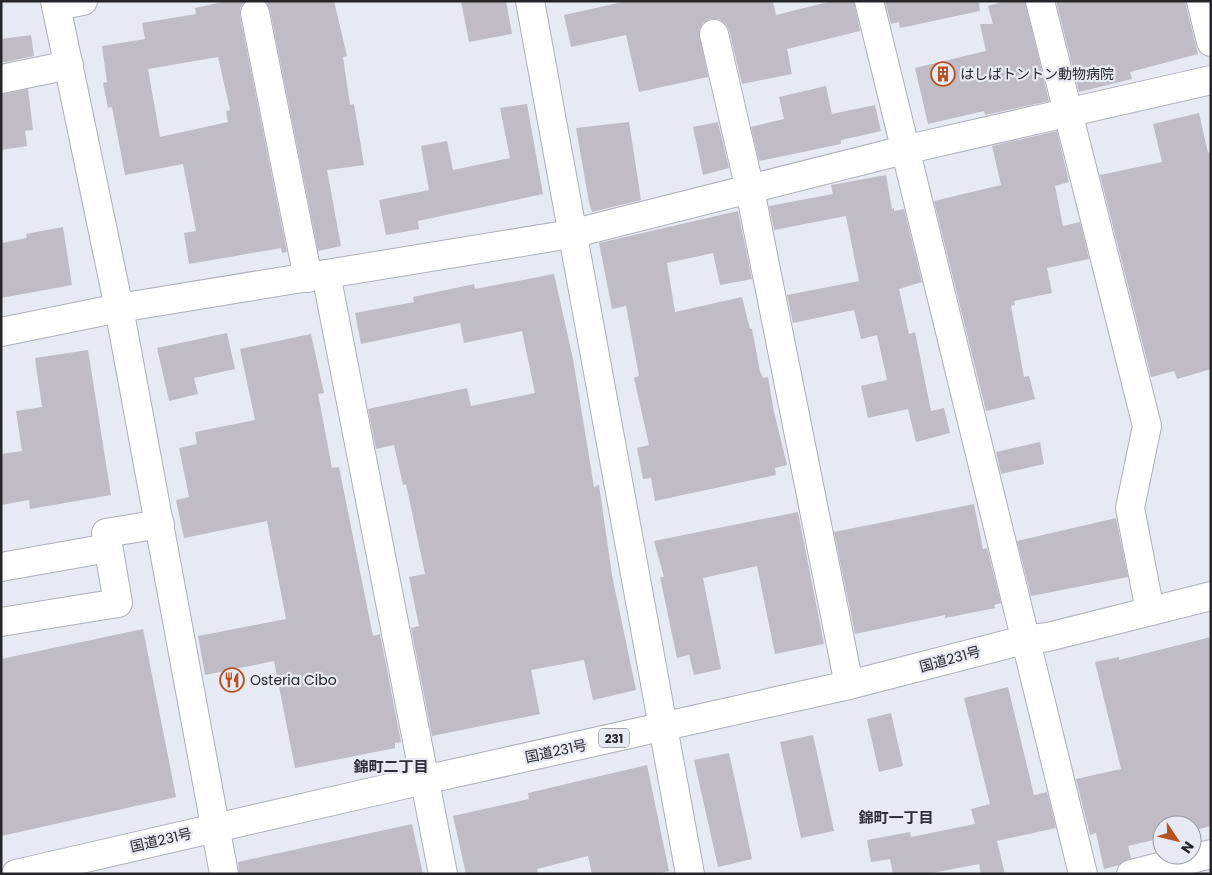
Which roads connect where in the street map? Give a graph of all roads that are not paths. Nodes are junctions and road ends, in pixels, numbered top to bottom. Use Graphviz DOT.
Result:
graph roads {
  1 [pos="84,1"];
  2 [pos="530,1"];
  3 [pos="869,1"];
  4 [pos="1040,1"];
  5 [pos="1201,1"];
  6 [pos="56,4"];
  7 [pos="255,13"];
  8 [pos="714,34"];
  9 [pos="1211,42"];
  10 [pos="69,65"];
  11 [pos="1,79"];
  12 [pos="1211,80"];
  13 [pos="1066,111"];
  14 [pos="904,150"];
  15 [pos="750,190"];
  16 [pos="571,234"];
  17 [pos="317,276"];
  18 [pos="119,308"];
  19 [pos="1,332"];
  20 [pos="160,524"];
  21 [pos="108,548"];
  22 [pos="1,567"];
  23 [pos="1211,596"];
  24 [pos="1150,612"];
  25 [pos="1,622"];
  26 [pos="1024,640"];
  27 [pos="849,686"];
  28 [pos="663,728"];
  29 [pos="424,780"];
  30 [pos="216,827"];
  31 [pos="1211,854"];
  32 [pos="16,874"];
  33 [pos="224,874"];
  34 [pos="443,874"];
  35 [pos="690,874"];
  36 [pos="1083,874"];
  37 [pos="1131,874"];
  1 -- 6 [label="main road"];
  2 -- 16 [label="main road"];
  3 -- 14 [label="main road"];
  4 -- 13 [label="main road"];
  5 -- 9 [label="main road"];
  6 -- 10 [label="main road"];
  7 -- 17 [label="main road"];
  8 -- 15 [label="main road"];
  10 -- 11 [label="main road"];
  10 -- 18 [label="main road"];
  12 -- 13 [label="main road"];
  13 -- 14 [label="main road"];
  13 -- 24 [label="main road"];
  14 -- 15 [label="main road"];
  14 -- 26 [label="main road"];
  15 -- 16 [label="main road"];
  15 -- 27 [label="main road"];
  16 -- 17 [label="main road"];
  16 -- 28 [label="main road"];
  17 -- 18 [label="main road"];
  17 -- 29 [label="main road"];
  18 -- 19 [label="main road"];
  18 -- 20 [label="main road"];
  20 -- 21 [label="main road"];
  20 -- 30 [label="main road"];
  21 -- 22 [label="main road"];
  21 -- 25 [label="main road"];
  23 -- 24 [label="main road, 国道231号 / 231"];
  24 -- 26 [label="main road, 国道231号 / 231"];
  26 -- 27 [label="main road, 国道231号 / 231"];
  26 -- 36 [label="main road"];
  27 -- 28 [label="main road, 国道231号 / 231"];
  28 -- 29 [label="main road, 国道231号 / 231"];
  28 -- 35 [label="main road"];
  29 -- 30 [label="main road, 国道231号 / 231"];
  29 -- 34 [label="main road"];
  30 -- 32 [label="main road, 国道231号 / 231"];
  30 -- 33 [label="main road"];
  31 -- 37 [label="main road"];
}
